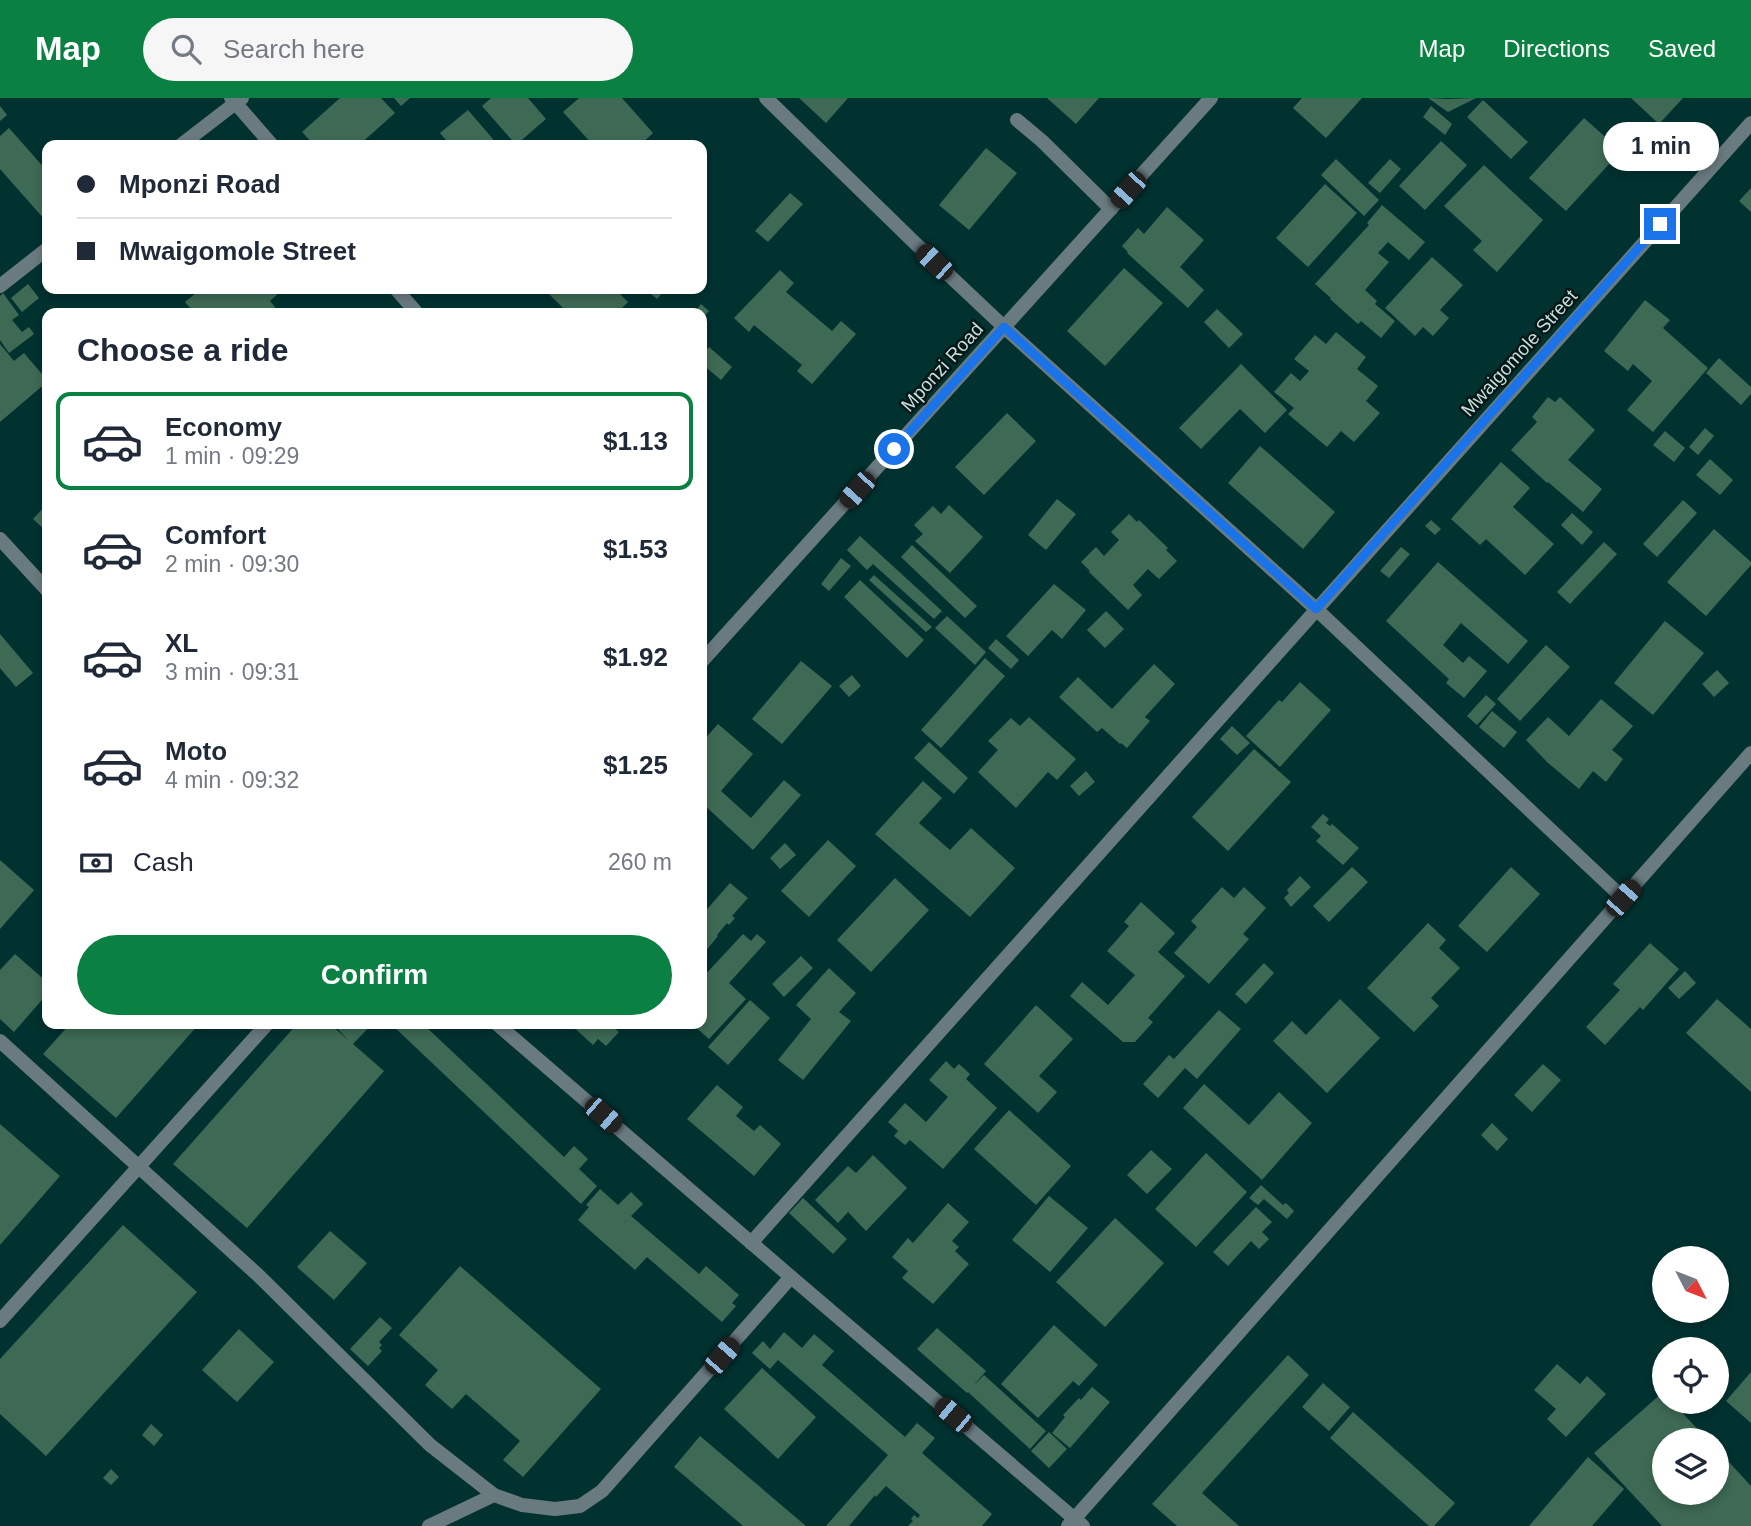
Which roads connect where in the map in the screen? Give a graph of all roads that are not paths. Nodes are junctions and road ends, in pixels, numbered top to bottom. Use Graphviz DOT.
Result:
graph roads {
  1 [pos="766,98"];
  2 [pos="1212,98"];
  3 [pos="236,100"];
  4 [pos="1017,120"];
  5 [pos="1751,123"];
  6 [pos="187,140"];
  7 [pos="268,140"];
  8 [pos="1111,209"];
  9 [pos="42,253"];
  10 [pos="0,286"];
  11 [pos="400,294"];
  12 [pos="413,308"];
  13 [pos="1004,327"];
  14 [pos="0,539"];
  15 [pos="42,585"];
  16 [pos="1316,609"];
  17 [pos="707,650"];
  18 [pos="1751,753"];
  19 [pos="1623,898"];
  20 [pos="262,1029"];
  21 [pos="503,1029"];
  22 [pos="0,1041"];
  23 [pos="138,1167"];
  24 [pos="751,1243"];
  25 [pos="791,1277"];
  26 [pos="0,1321"];
  27 [pos="494,1495"];
  28 [pos="452,1521"];
  29 [pos="1075,1524"];
  30 [pos="429,1526"];
  1 -- 13 [label="street"];
  2 -- 8 [label="street, Mponzi Road"];
  3 -- 6 [label="street"];
  3 -- 7 [label="street"];
  4 -- 8 [label="street"];
  5 -- 16 [label="street, Mwaigomole Street"];
  8 -- 13 [label="street, Mponzi Road"];
  9 -- 10 [label="street"];
  11 -- 12 [label="street"];
  13 -- 16 [label="street"];
  13 -- 17 [label="street, Mponzi Road"];
  14 -- 15 [label="street"];
  16 -- 19 [label="street"];
  16 -- 24 [label="street, Mwaigomole Street"];
  18 -- 19 [label="street"];
  19 -- 29 [label="street"];
  20 -- 23 [label="street"];
  21 -- 24 [label="street"];
  22 -- 23 [label="street"];
  23 -- 26 [label="street"];
  23 -- 27 [label="street"];
  24 -- 25 [label="street"];
  25 -- 27 [label="street"];
  25 -- 29 [label="street"];
  27 -- 28 [label="street"];
  28 -- 30 [label="street"];
}
